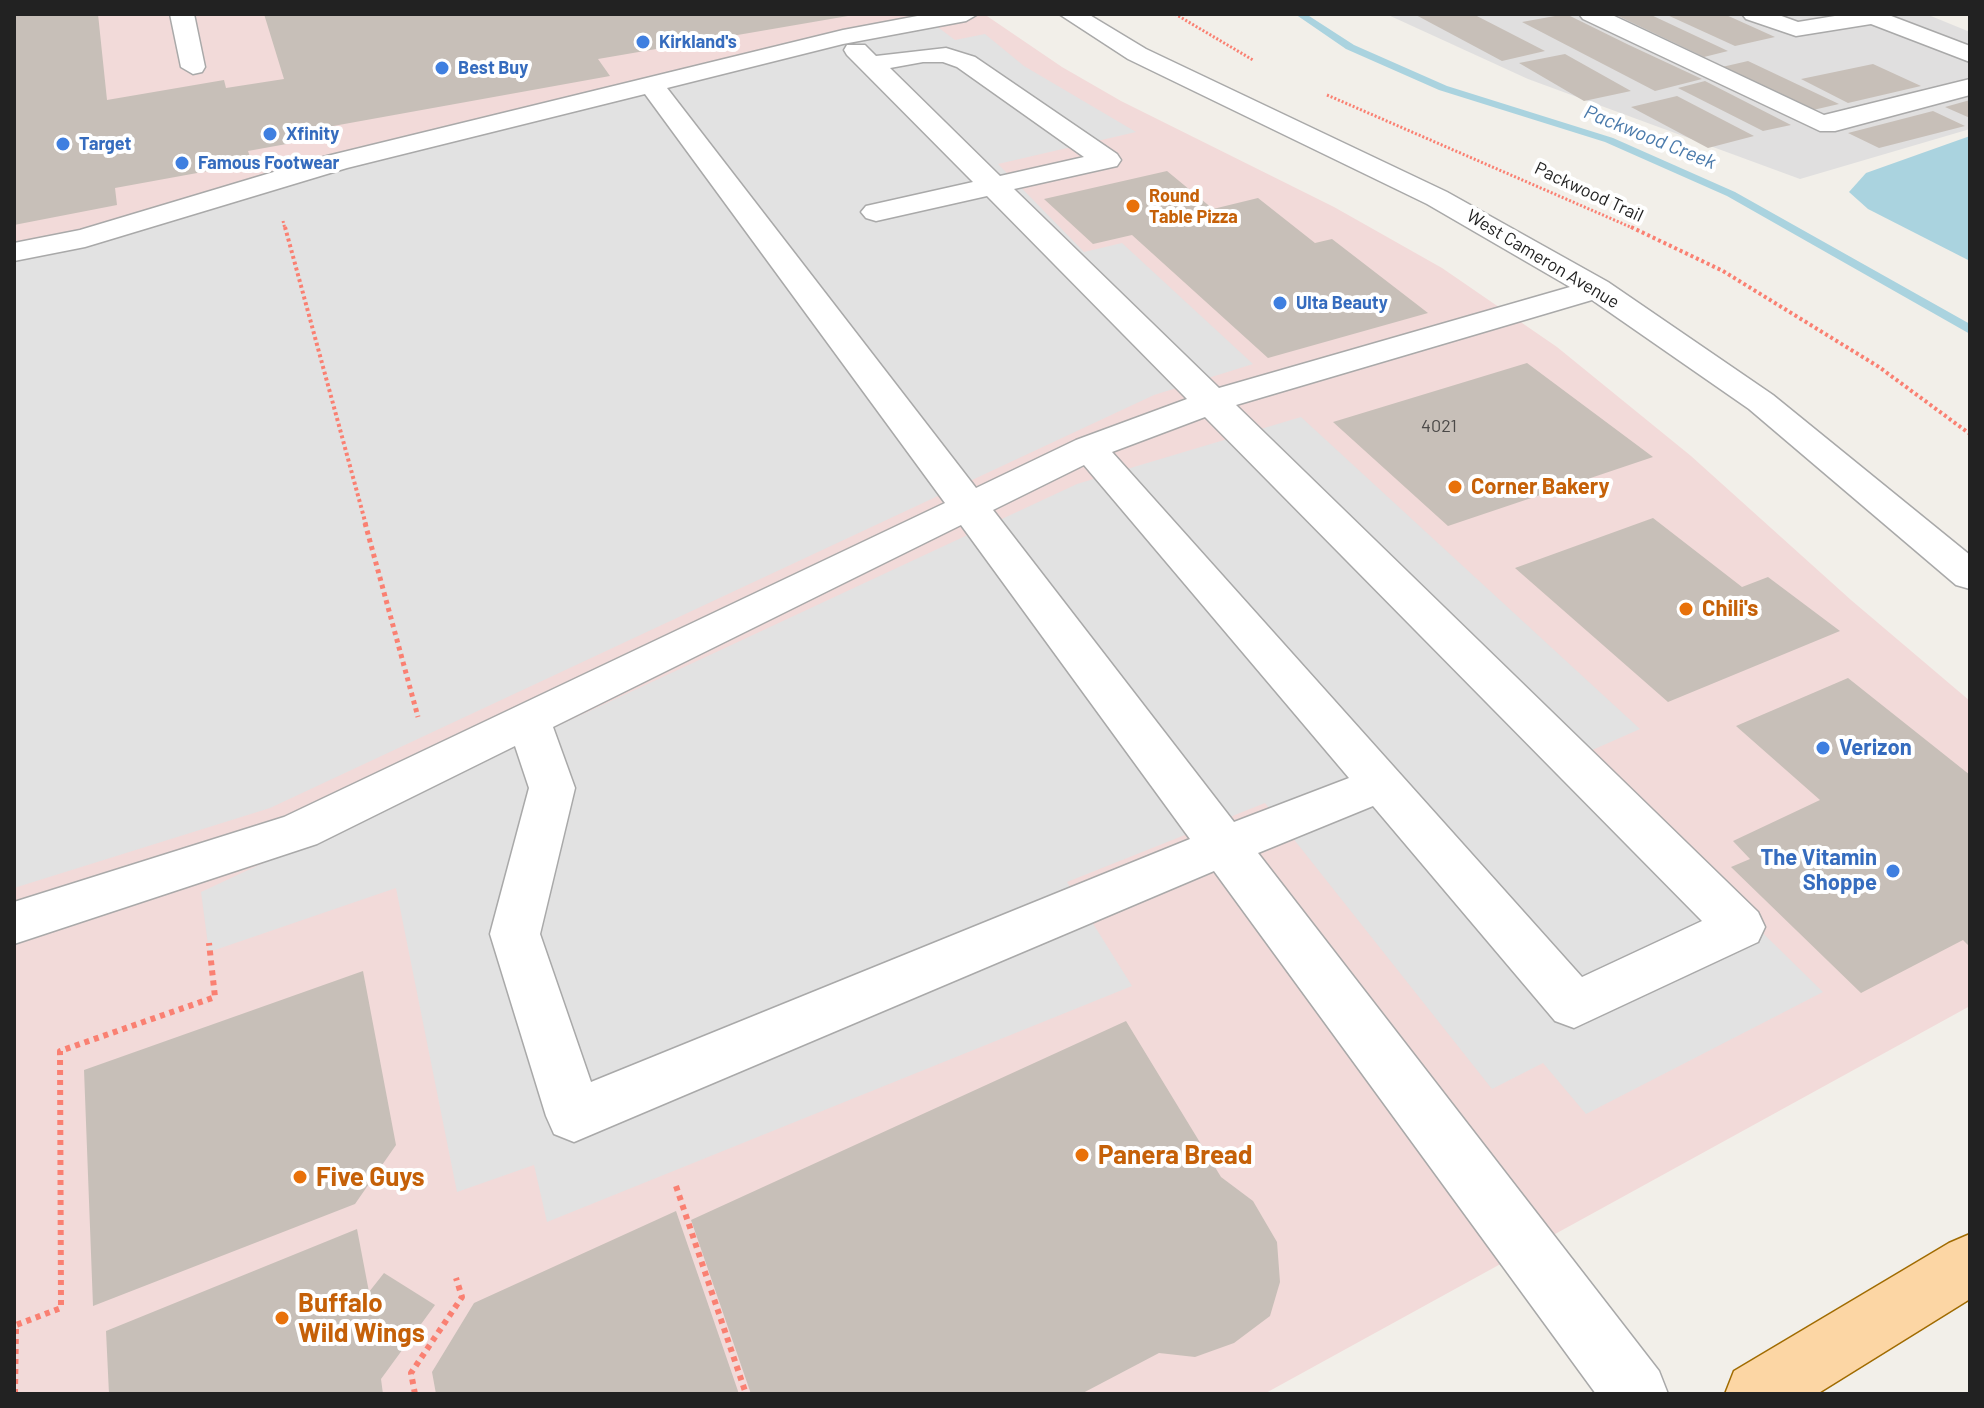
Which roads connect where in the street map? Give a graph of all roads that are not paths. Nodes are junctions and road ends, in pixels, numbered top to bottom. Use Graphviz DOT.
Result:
graph roads {
  1 [pos="182,14"];
  2 [pos="966,14"];
  3 [pos="1071,14"];
  4 [pos="1591,14"];
  5 [pos="1754,14"];
  6 [pos="843,37"];
  7 [pos="1970,55"];
  8 [pos="871,64"];
  9 [pos="193,67"];
  10 [pos="651,84"];
  11 [pos="1970,87"];
  12 [pos="996,185"];
  13 [pos="876,212"];
  14 [pos="14,252"];
  15 [pos="1597,289"];
  16 [pos="1211,402"];
  17 [pos="1089,448"];
  18 [pos="967,505"];
  19 [pos="1970,576"];
  20 [pos="528,718"];
  21 [pos="1381,784"];
  22 [pos="1222,845"];
  23 [pos="14,923"];
  24 [pos="1970,1264"];
  25 [pos="1636,1394"];
  26 [pos="1757,1394"];
  1 -- 9 [label="street"];
  2 -- 6 [label="street"];
  3 -- 15 [label="street, West Cameron Avenue"];
  4 -- 11 [label="street"];
  5 -- 7 [label="street"];
  6 -- 8 [label="street"];
  6 -- 10 [label="street"];
  8 -- 12 [label="street"];
  8 -- 12 [label="street"];
  10 -- 14 [label="street"];
  10 -- 18 [label="street"];
  12 -- 13 [label="street"];
  12 -- 16 [label="street"];
  15 -- 16 [label="street"];
  15 -- 19 [label="street, West Cameron Avenue"];
  16 -- 17 [label="street"];
  16 -- 21 [label="street"];
  17 -- 18 [label="street"];
  17 -- 21 [label="street"];
  18 -- 20 [label="street"];
  18 -- 22 [label="street"];
  20 -- 22 [label="street"];
  20 -- 23 [label="street"];
  21 -- 22 [label="street"];
  22 -- 25 [label="street"];
  24 -- 26 [label="main road"];
}
